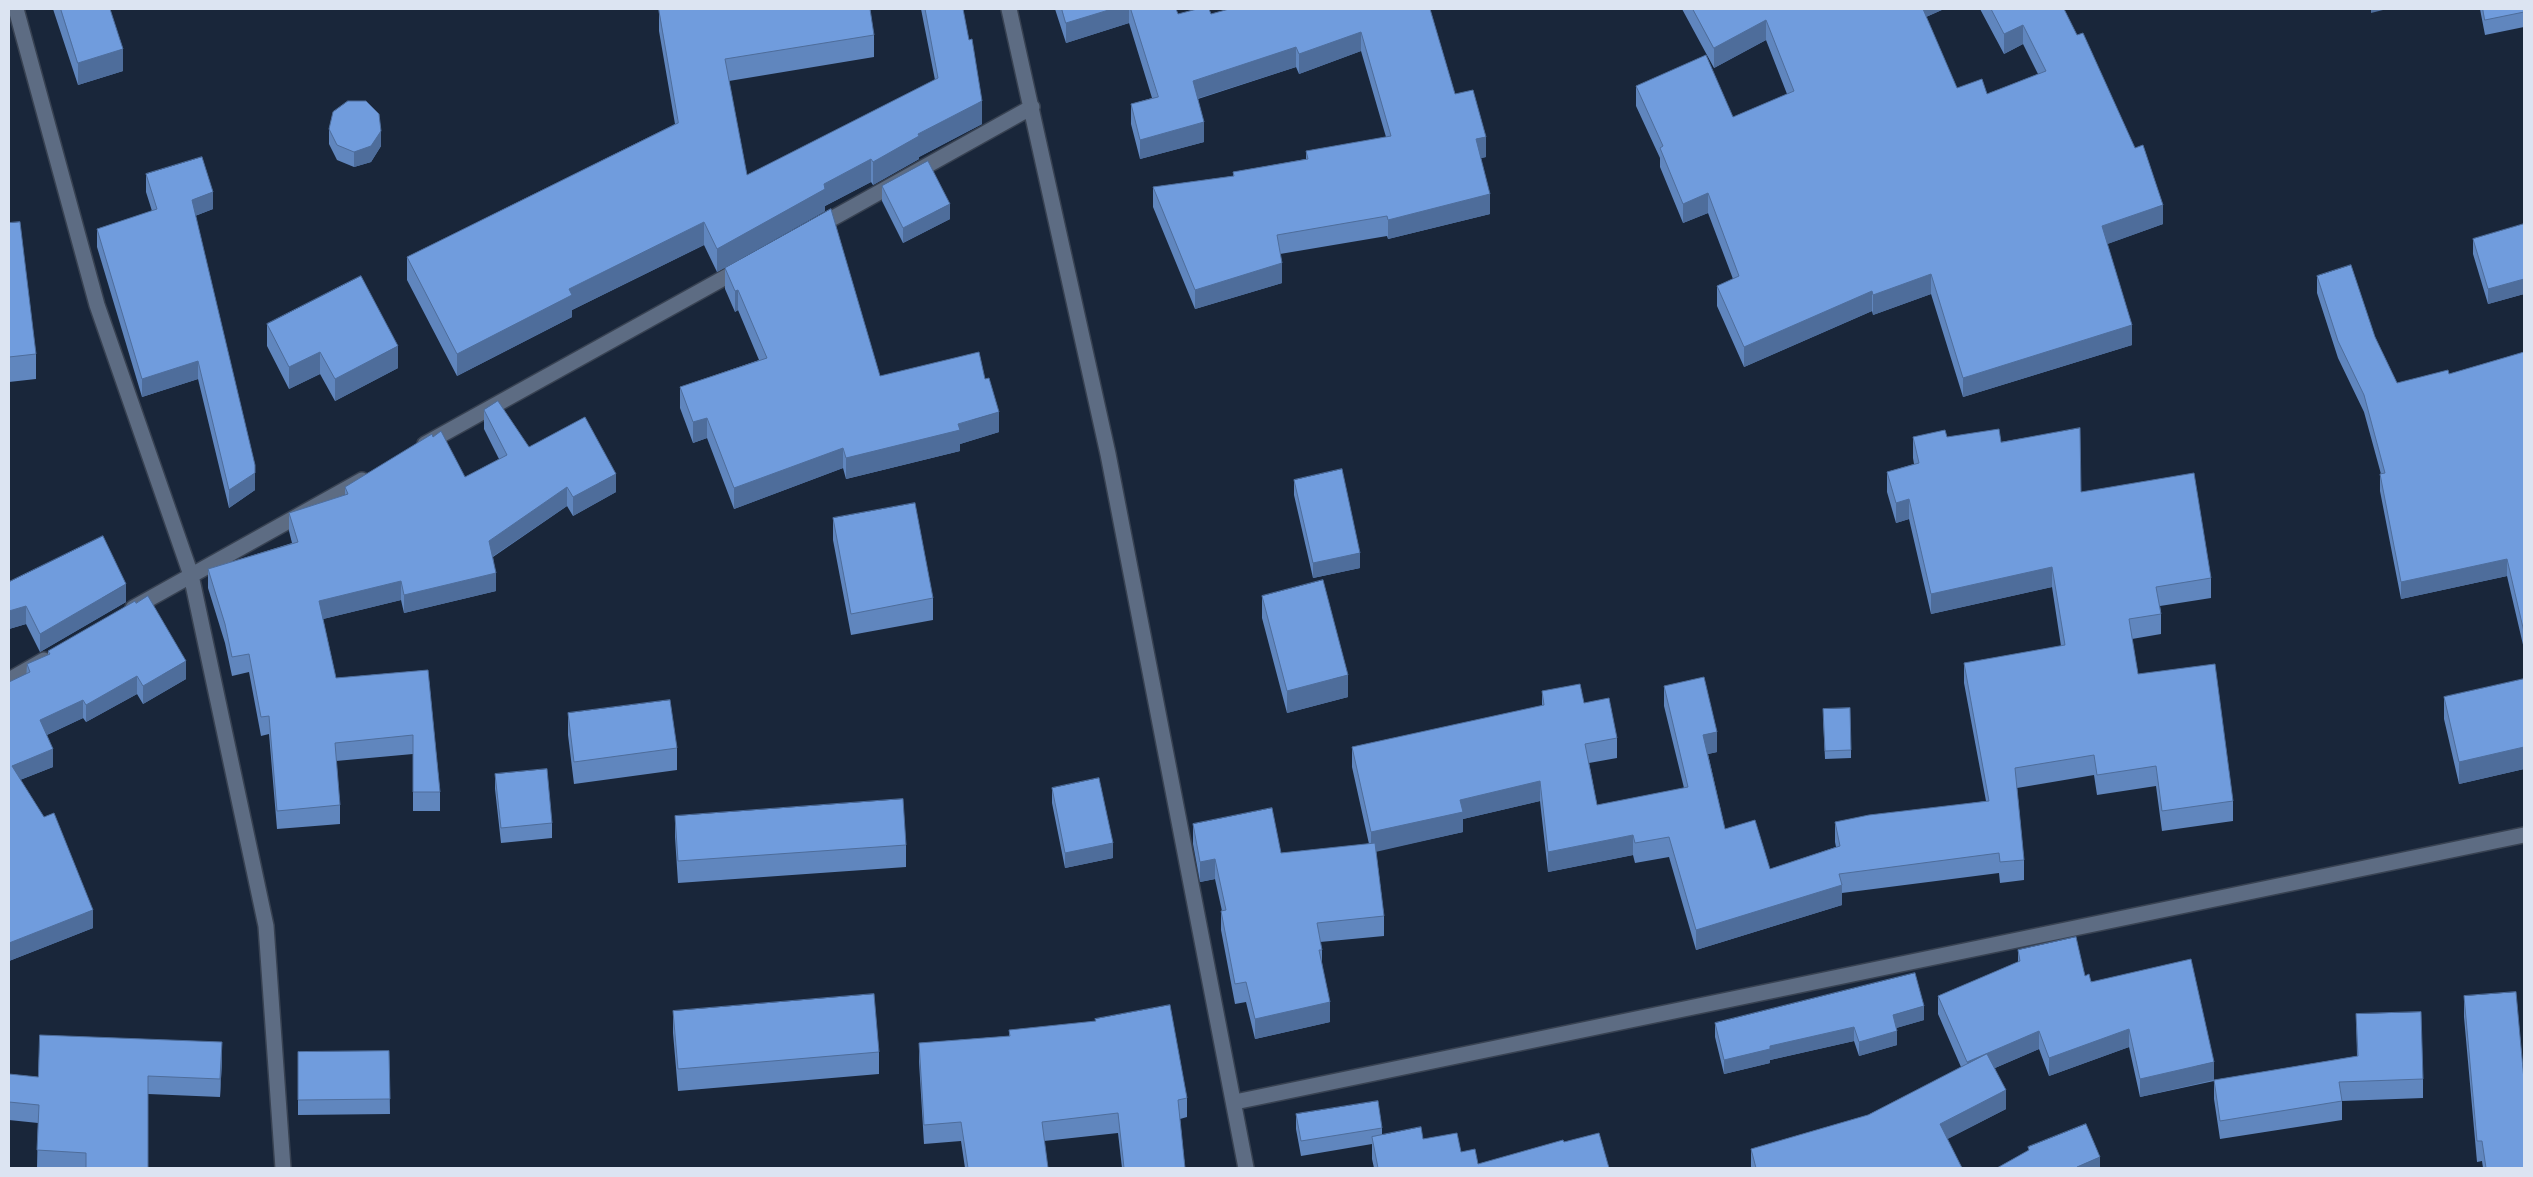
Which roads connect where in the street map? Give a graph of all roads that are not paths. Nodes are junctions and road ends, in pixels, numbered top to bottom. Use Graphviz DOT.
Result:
graph roads {
  1 [pos="16,9"];
  2 [pos="1009,9"];
  3 [pos="1032,107"];
  4 [pos="807,232"];
  5 [pos="754,261"];
  6 [pos="416,449"];
  7 [pos="373,473"];
  8 [pos="190,575"];
  9 [pos="116,618"];
  10 [pos="58,652"];
  11 [pos="9,680"];
  12 [pos="2524,835"];
  13 [pos="1235,1102"];
  14 [pos="283,1168"];
  15 [pos="1246,1168"];
  1 -- 8 [label="street"];
  2 -- 3 [label="street"];
  3 -- 4 [label="street"];
  3 -- 13 [label="street"];
  5 -- 6 [label="street"];
  7 -- 8 [label="street"];
  8 -- 9 [label="street"];
  8 -- 14 [label="street"];
  10 -- 11 [label="street"];
  12 -- 13 [label="street"];
  13 -- 15 [label="street"];
}
